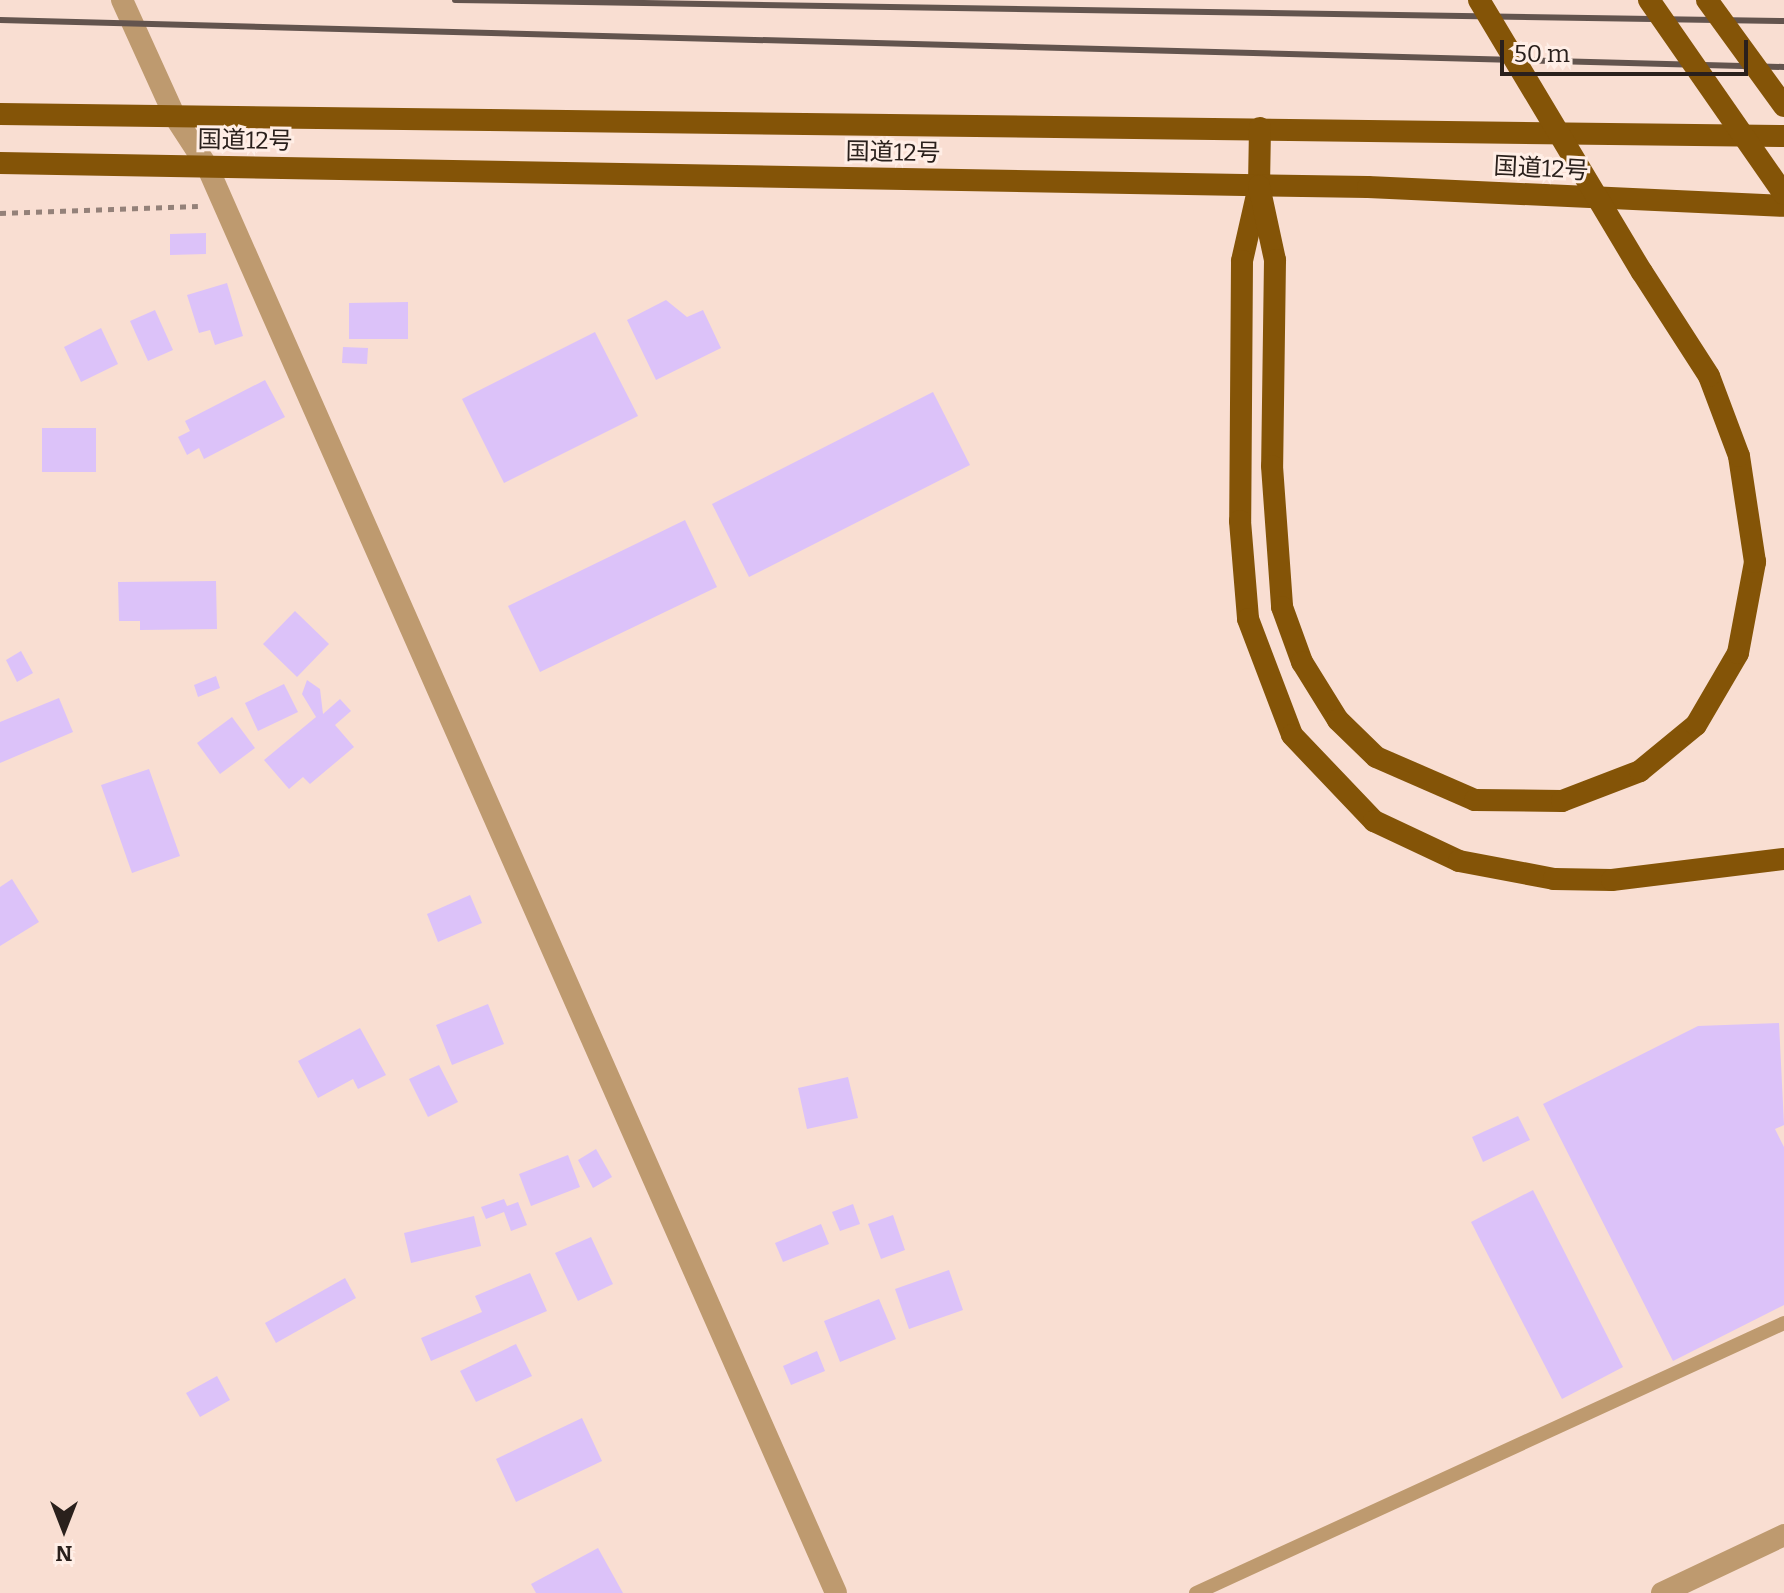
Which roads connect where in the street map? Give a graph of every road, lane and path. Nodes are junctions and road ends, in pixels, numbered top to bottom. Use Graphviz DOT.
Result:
graph roads {
  1 [pos="122,0"];
  2 [pos="1479,0"];
  3 [pos="1649,0"];
  4 [pos="1707,0"];
  5 [pos="1784,106"];
  6 [pos="0,114"];
  7 [pos="175,117"];
  8 [pos="1260,128"];
  9 [pos="1784,136"];
  10 [pos="0,163"];
  11 [pos="207,166"];
  12 [pos="1259,186"];
  13 [pos="1784,194"];
  14 [pos="223,205"];
  15 [pos="1784,206"];
  16 [pos="0,213"];
  17 [pos="1784,859"];
  18 [pos="1784,1323"];
  19 [pos="1784,1535"];
  20 [pos="836,1593"];
  21 [pos="1196,1593"];
  22 [pos="1662,1593"];
  1 -- 7 [label="street"];
  2 -- 12 [label="highway, bridge"];
  3 -- 13 [label="highway, bridge"];
  4 -- 5 [label="highway, bridge"];
  6 -- 7 [label="highway, 国道12号"];
  7 -- 8 [label="highway, 国道12号"];
  7 -- 11 [label="street"];
  8 -- 9 [label="highway, 国道12号"];
  8 -- 12 [label="highway"];
  10 -- 11 [label="highway, 国道12号"];
  11 -- 12 [label="highway, 国道12号"];
  11 -- 14 [label="street"];
  12 -- 15 [label="highway, 国道12号"];
  12 -- 17 [label="highway"];
  14 -- 16 [label="path"];
  14 -- 20 [label="street"];
  18 -- 21 [label="lane"];
  19 -- 22 [label="street"];
}
